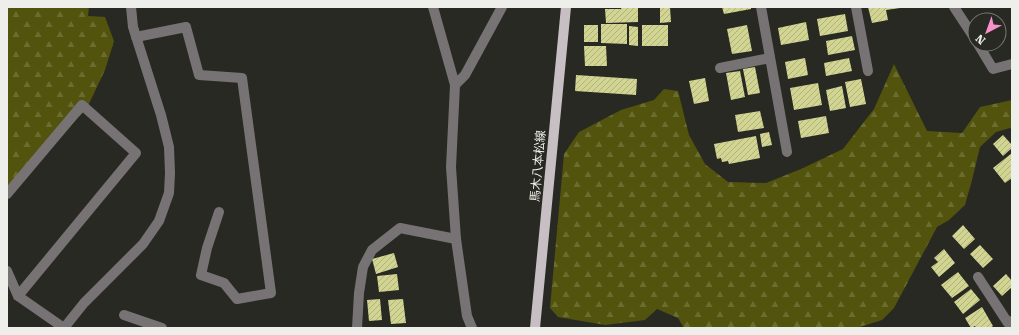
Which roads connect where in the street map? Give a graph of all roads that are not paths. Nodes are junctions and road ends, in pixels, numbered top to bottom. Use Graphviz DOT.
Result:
graph roads {
  1 [pos="131,7"];
  2 [pos="433,7"];
  3 [pos="502,7"];
  4 [pos="566,7"];
  5 [pos="761,7"];
  6 [pos="856,7"];
  7 [pos="954,7"];
  8 [pos="967,27"];
  9 [pos="136,37"];
  10 [pos="983,52"];
  11 [pos="770,58"];
  12 [pos="1012,64"];
  13 [pos="720,68"];
  14 [pos="868,71"];
  15 [pos="456,85"];
  16 [pos="788,152"];
  17 [pos="7,194"];
  18 [pos="219,212"];
  19 [pos="456,239"];
  20 [pos="7,271"];
  21 [pos="978,277"];
  22 [pos="18,296"];
  23 [pos="124,315"];
  24 [pos="1012,321"];
  25 [pos="64,328"];
  26 [pos="162,328"];
  27 [pos="357,328"];
  28 [pos="472,328"];
  29 [pos="536,328"];
  1 -- 9 [label="street"];
  2 -- 15 [label="street"];
  3 -- 15 [label="street"];
  4 -- 29 [label="main road, 馬木八本松線"];
  5 -- 11 [label="street"];
  6 -- 14 [label="street"];
  7 -- 8 [label="street"];
  9 -- 18 [label="street"];
  9 -- 25 [label="street"];
  10 -- 12 [label="street"];
  11 -- 13 [label="street"];
  11 -- 16 [label="street"];
  15 -- 19 [label="street"];
  17 -- 22 [label="street"];
  19 -- 27 [label="street"];
  19 -- 28 [label="street"];
  20 -- 22 [label="street"];
  21 -- 24 [label="street"];
  22 -- 25 [label="street"];
  23 -- 26 [label="street"];
}
